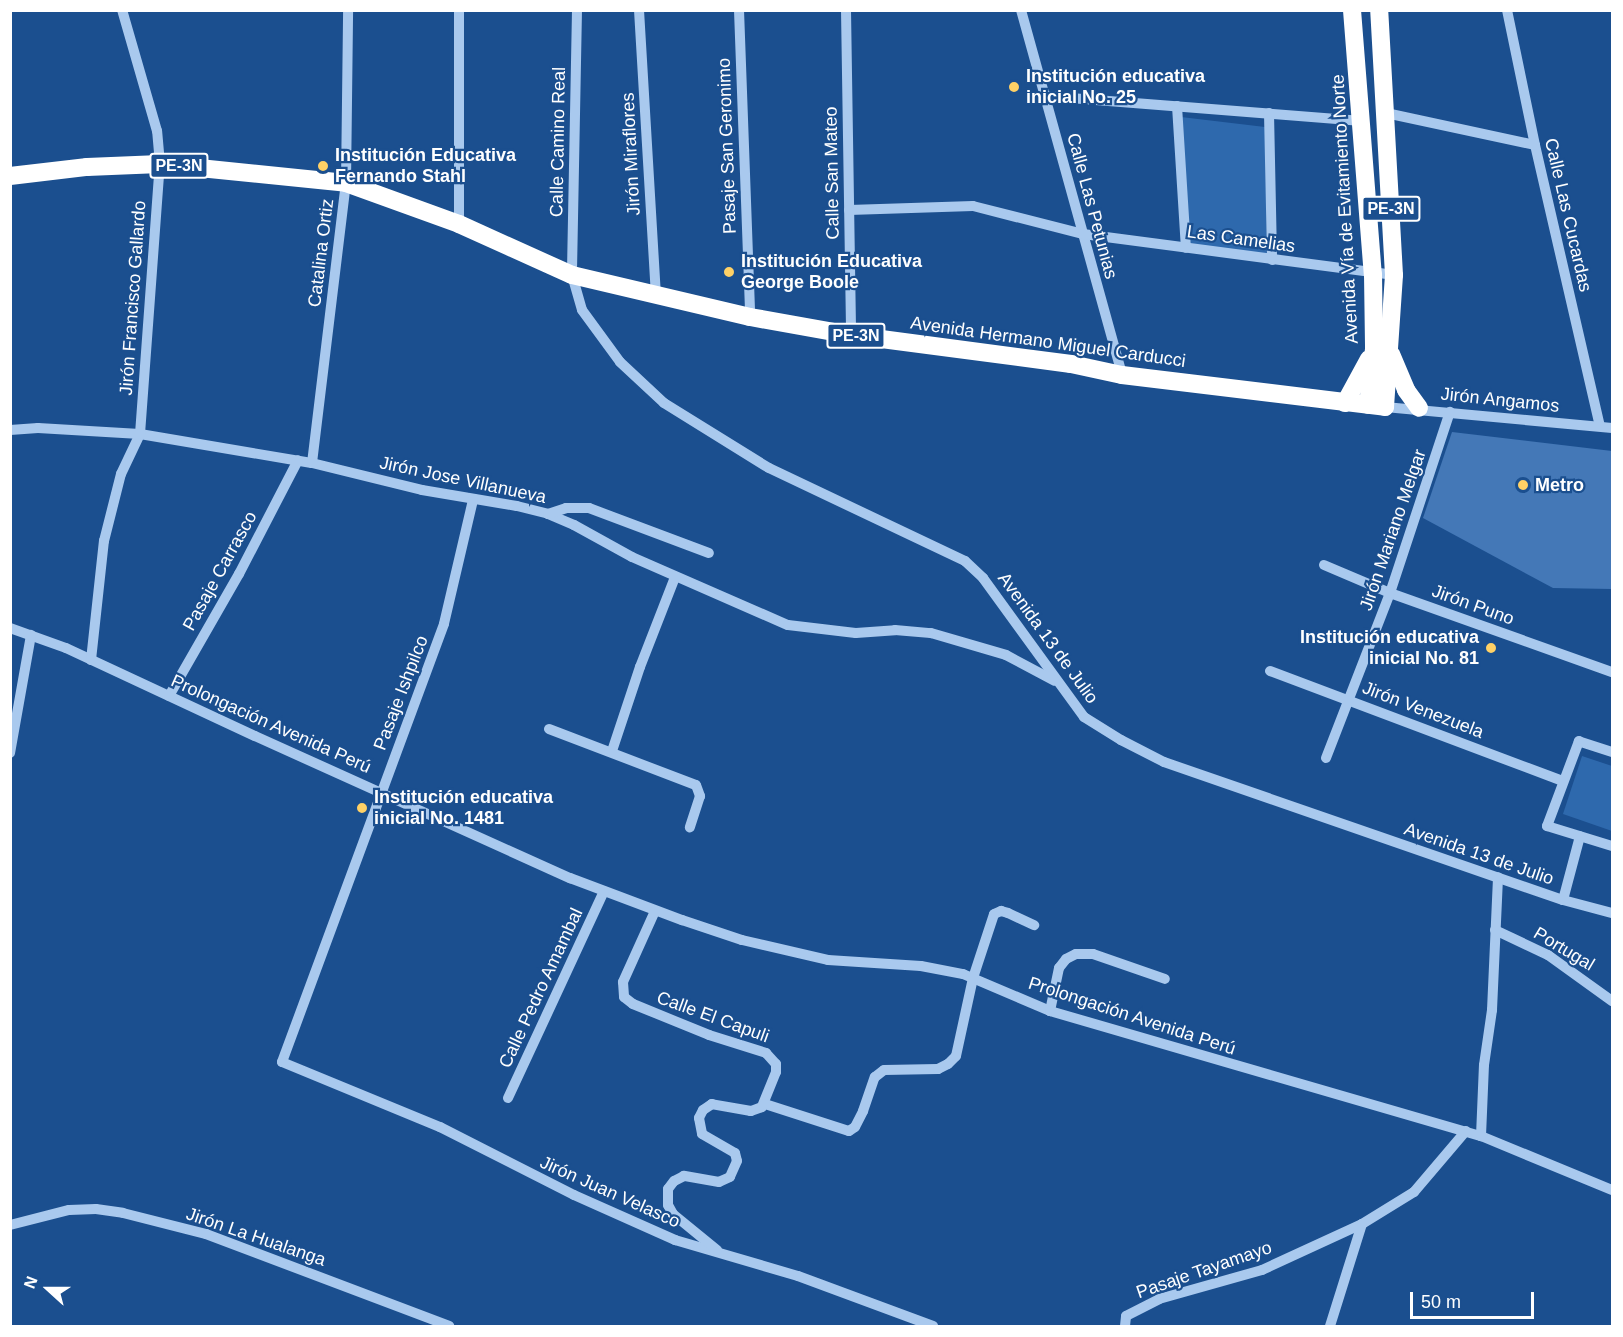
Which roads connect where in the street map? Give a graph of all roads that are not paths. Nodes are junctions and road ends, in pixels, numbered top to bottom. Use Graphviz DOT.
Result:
graph roads {
  1 [pos="122,10"];
  2 [pos="348,10"];
  3 [pos="459,10"];
  4 [pos="577,10"];
  5 [pos="639,10"];
  6 [pos="739,10"];
  7 [pos="846,10"];
  8 [pos="1021,10"];
  9 [pos="1352,10"];
  10 [pos="1379,10"];
  11 [pos="1507,10"];
  12 [pos="1045,96"];
  13 [pos="1177,106"];
  14 [pos="1269,113"];
  15 [pos="1386,114"];
  16 [pos="1362,121"];
  17 [pos="1535,145"];
  18 [pos="160,164"];
  19 [pos="10,176"];
  20 [pos="346,183"];
  21 [pos="849,210"];
  22 [pos="459,224"];
  23 [pos="1083,234"];
  24 [pos="1185,248"];
  25 [pos="1272,260"];
  26 [pos="1373,274"];
  27 [pos="572,275"];
  28 [pos="1394,275"];
  29 [pos="656,296"];
  30 [pos="750,317"];
  31 [pos="851,335"];
  32 [pos="1382,350"];
  33 [pos="1122,375"];
  34 [pos="1345,403"];
  35 [pos="1377,406"];
  36 [pos="1419,408"];
  37 [pos="1450,412"];
  38 [pos="1600,426"];
  39 [pos="1612,428"];
  40 [pos="10,430"];
  41 [pos="140,434"];
  42 [pos="298,460"];
  43 [pos="312,463"];
  44 [pos="473,500"];
  45 [pos="548,514"];
  46 [pos="710,553"];
  47 [pos="1324,565"];
  48 [pos="675,577"];
  49 [pos="1390,593"];
  50 [pos="10,628"];
  51 [pos="31,636"];
  52 [pos="92,660"];
  53 [pos="1270,671"];
  54 [pos="1612,672"];
  55 [pos="1058,682"];
  56 [pos="169,696"];
  57 [pos="1350,699"];
  58 [pos="549,729"];
  59 [pos="612,751"];
  60 [pos="1612,752"];
  61 [pos="10,753"];
  62 [pos="1326,758"];
  63 [pos="1563,781"];
  64 [pos="381,791"];
  65 [pos="690,827"];
  66 [pos="1580,836"];
  67 [pos="1612,846"];
  68 [pos="1498,877"];
  69 [pos="604,891"];
  70 [pos="1563,900"];
  71 [pos="655,911"];
  72 [pos="1612,913"];
  73 [pos="1034,925"];
  74 [pos="1495,930"];
  75 [pos="973,978"];
  76 [pos="1165,979"];
  77 [pos="1612,1001"];
  78 [pos="1050,1011"];
  79 [pos="282,1062"];
  80 [pos="508,1098"];
  81 [pos="765,1104"];
  82 [pos="1466,1131"];
  83 [pos="1480,1136"];
  84 [pos="1612,1190"];
  85 [pos="1362,1224"];
  86 [pos="10,1225"];
  87 [pos="723,1253"];
  88 [pos="1125,1321"];
  89 [pos="449,1326"];
  90 [pos="933,1326"];
  91 [pos="1330,1326"];
  1 -- 18 [label="street, Jirón Francisco Gallardo"];
  2 -- 20 [label="street, Catalina Ortiz"];
  3 -- 22 [label="street"];
  4 -- 27 [label="street, Calle Camino Real"];
  5 -- 29 [label="street, Jirón Miraflores"];
  6 -- 30 [label="street, Pasaje San Geronimo"];
  7 -- 21 [label="street, Calle San Mateo"];
  8 -- 12 [label="street, Calle Las Petunias"];
  9 -- 16 [label="highway, Avenida Vía de Evitamiento Norte / PE-3N"];
  10 -- 15 [label="highway, Avenida Vía de Evitamiento Norte / PE-3N"];
  11 -- 17 [label="street, Calle Las Cucardas"];
  12 -- 13 [label="street"];
  12 -- 23 [label="street, Calle Las Petunias"];
  13 -- 14 [label="street"];
  13 -- 24 [label="street"];
  14 -- 16 [label="street"];
  14 -- 25 [label="street"];
  15 -- 17 [label="street"];
  15 -- 28 [label="highway, Avenida Vía de Evitamiento Norte / PE-3N"];
  16 -- 26 [label="highway, Avenida Vía de Evitamiento Norte / PE-3N"];
  17 -- 38 [label="street, Calle Las Cucardas"];
  18 -- 19 [label="highway, Avenida Hermano Miguel Carducci / PE-3N"];
  18 -- 20 [label="highway, Avenida Hermano Miguel Carducci / PE-3N"];
  18 -- 41 [label="street, Jirón Francisco Gallardo"];
  20 -- 22 [label="highway, Avenida Hermano Miguel Carducci / PE-3N"];
  20 -- 43 [label="street, Catalina Ortiz"];
  21 -- 23 [label="street, Las Camelias"];
  21 -- 31 [label="street, Calle San Mateo"];
  22 -- 27 [label="highway, Avenida Hermano Miguel Carducci / PE-3N"];
  23 -- 24 [label="street, Las Camelias"];
  23 -- 33 [label="street, Calle Las Petunias"];
  24 -- 25 [label="street, Las Camelias"];
  25 -- 26 [label="street, Las Camelias"];
  26 -- 28 [label="street, Las Camelias"];
  26 -- 32 [label="highway, Avenida Vía de Evitamiento Norte / PE-3N"];
  27 -- 29 [label="highway, Avenida Hermano Miguel Carducci / PE-3N"];
  27 -- 55 [label="street, Avenida 13 de Julio"];
  28 -- 32 [label="highway, Avenida Vía de Evitamiento Norte / PE-3N"];
  29 -- 30 [label="highway, Avenida Hermano Miguel Carducci / PE-3N"];
  30 -- 31 [label="highway, Avenida Hermano Miguel Carducci / PE-3N"];
  31 -- 33 [label="highway, Avenida Hermano Miguel Carducci / PE-3N"];
  32 -- 34 [label="highway"];
  32 -- 35 [label="highway, Avenida Vía de Evitamiento Norte / PE-3N"];
  32 -- 36 [label="highway"];
  33 -- 34 [label="highway, Avenida Hermano Miguel Carducci / PE-3N"];
  34 -- 35 [label="highway, Avenida Hermano Miguel Carducci / PE-3N"];
  35 -- 36 [label="street, Jirón Angamos"];
  36 -- 37 [label="street, Jirón Angamos"];
  37 -- 38 [label="street, Jirón Angamos"];
  37 -- 49 [label="street, Jirón Mariano Melgar"];
  38 -- 39 [label="street, Jirón Angamos"];
  40 -- 41 [label="street, Jirón Jose Villanueva"];
  41 -- 42 [label="street, Jirón Jose Villanueva"];
  41 -- 52 [label="street"];
  42 -- 43 [label="street, Jirón Jose Villanueva"];
  42 -- 56 [label="street, Pasaje Carrasco"];
  43 -- 44 [label="street, Jirón Jose Villanueva"];
  44 -- 45 [label="street, Jirón Jose Villanueva"];
  44 -- 64 [label="street, Pasaje Ishpilco"];
  45 -- 46 [label="street"];
  45 -- 48 [label="street, Jirón Jose Villanueva"];
  47 -- 49 [label="street, Jirón Puno"];
  48 -- 55 [label="street, Jirón Jose Villanueva"];
  48 -- 59 [label="street"];
  49 -- 54 [label="street, Jirón Puno"];
  49 -- 57 [label="street, Jirón Mariano Melgar"];
  50 -- 51 [label="street, Prolongación Avenida Perú"];
  51 -- 52 [label="street, Prolongación Avenida Perú"];
  51 -- 61 [label="street"];
  52 -- 56 [label="street, Prolongación Avenida Perú"];
  53 -- 57 [label="street, Jirón Venezuela"];
  55 -- 68 [label="street, Avenida 13 de Julio"];
  56 -- 64 [label="street, Prolongación Avenida Perú"];
  57 -- 62 [label="street, Jirón Mariano Melgar"];
  57 -- 63 [label="street, Jirón Venezuela"];
  58 -- 59 [label="street"];
  59 -- 65 [label="street"];
  60 -- 63 [label="street"];
  63 -- 66 [label="street"];
  64 -- 69 [label="street, Prolongación Avenida Perú"];
  64 -- 79 [label="street, Pasaje Ishpilco"];
  66 -- 67 [label="street"];
  66 -- 70 [label="street"];
  68 -- 70 [label="street, Avenida 13 de Julio"];
  68 -- 74 [label="street"];
  69 -- 71 [label="street, Prolongación Avenida Perú"];
  69 -- 80 [label="street, Calle Pedro Amambal"];
  70 -- 72 [label="street, Avenida 13 de Julio"];
  71 -- 75 [label="street, Prolongación Avenida Perú"];
  71 -- 81 [label="street, Calle El Capuli"];
  73 -- 75 [label="street"];
  74 -- 77 [label="street, Portugal"];
  74 -- 83 [label="street"];
  75 -- 78 [label="street, Prolongación Avenida Perú"];
  75 -- 81 [label="street"];
  76 -- 78 [label="street"];
  78 -- 82 [label="street, Prolongación Avenida Perú"];
  79 -- 87 [label="street, Jirón Juan Velasco"];
  81 -- 87 [label="street"];
  82 -- 83 [label="street, Prolongación Avenida Perú"];
  82 -- 85 [label="street, Pasaje Tayamayo"];
  83 -- 84 [label="street, Prolongación Avenida Perú"];
  85 -- 88 [label="street, Pasaje Tayamayo"];
  85 -- 91 [label="street"];
  86 -- 89 [label="street, Jirón La Hualanga"];
  87 -- 90 [label="street, Jirón Juan Velasco"];
}
